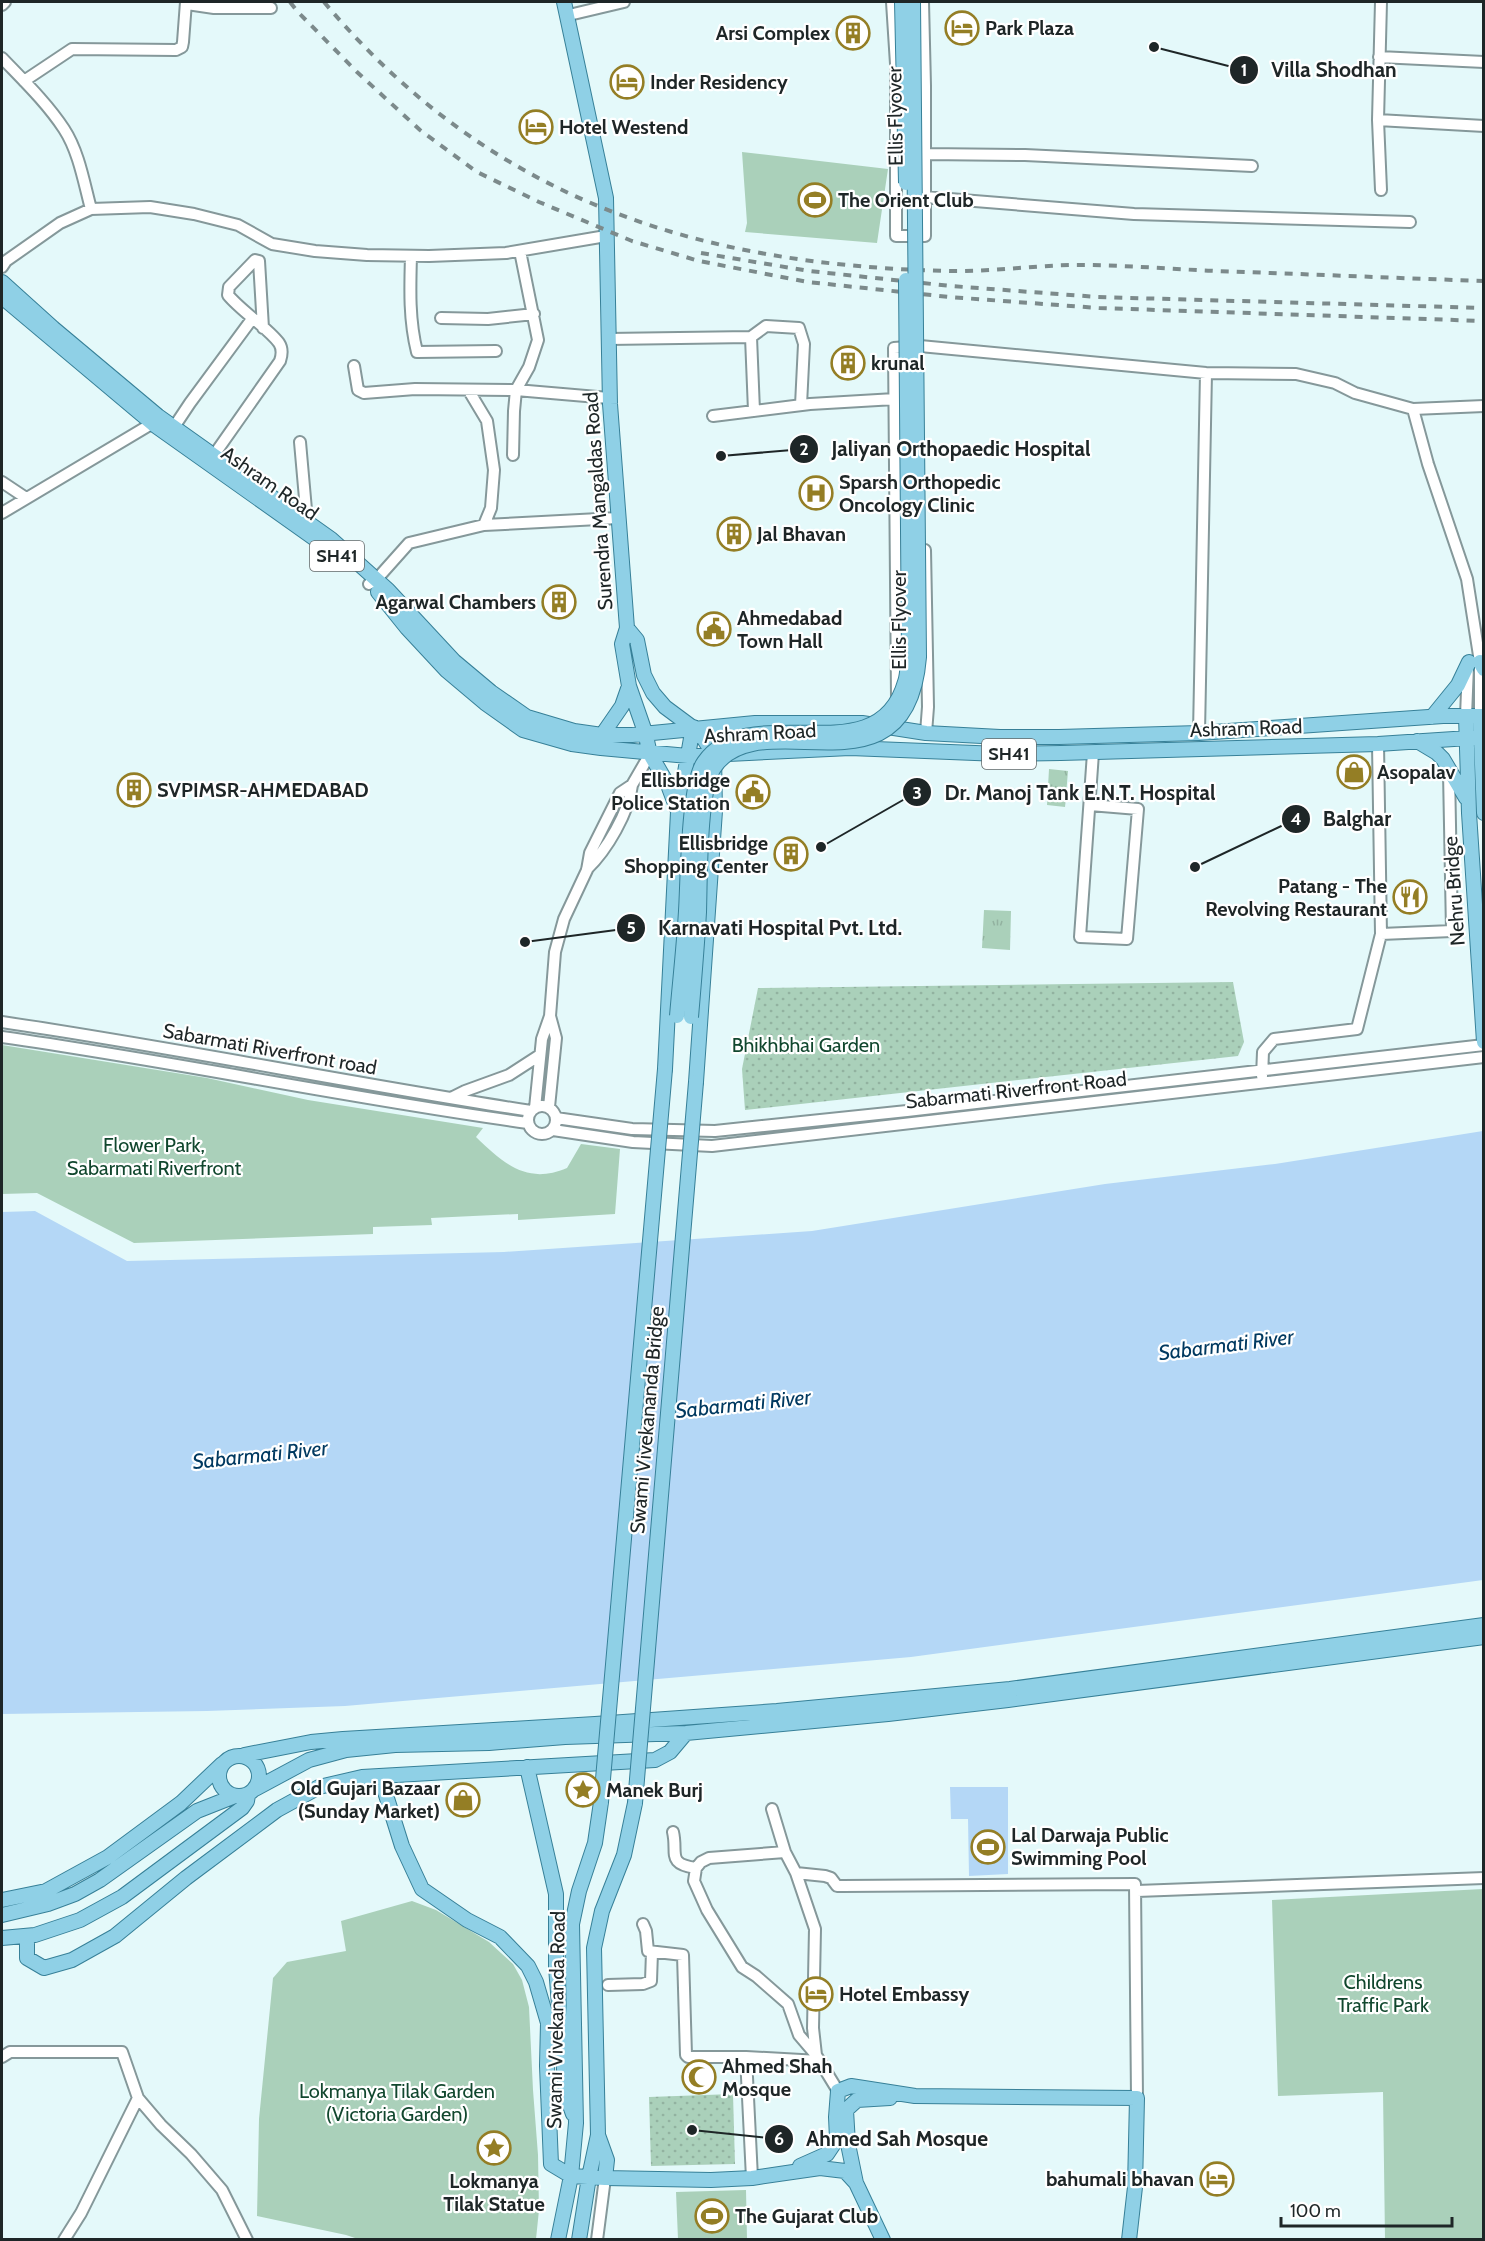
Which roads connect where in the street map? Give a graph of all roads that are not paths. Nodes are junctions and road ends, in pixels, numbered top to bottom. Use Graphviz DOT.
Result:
graph roads {
  1 [pos="5,2"];
  2 [pos="624,2"];
  3 [pos="892,2"];
  4 [pos="902,2"];
  5 [pos="912,2"];
  6 [pos="923,2"];
  7 [pos="1381,2"];
  8 [pos="187,3"];
  9 [pos="2,5"];
  10 [pos="271,8"];
  11 [pos="567,8"];
  12 [pos="1379,57"];
  13 [pos="2,58"];
  14 [pos="1484,62"];
  15 [pos="24,81"];
  16 [pos="1378,120"];
  17 [pos="1484,126"];
  18 [pos="925,154"];
  19 [pos="1252,166"];
  20 [pos="1381,190"];
  21 [pos="925,197"];
  22 [pos="91,209"];
  23 [pos="1410,222"];
  24 [pos="606,236"];
  25 [pos="520,251"];
  26 [pos="411,256"];
  27 [pos="2,267"];
  28 [pos="2,282"];
  29 [pos="2,297"];
  30 [pos="534,314"];
  31 [pos="441,318"];
  32 [pos="252,319"];
  33 [pos="263,328"];
  34 [pos="751,337"];
  35 [pos="608,339"];
  36 [pos="920,346"];
  37 [pos="496,351"];
  38 [pos="354,366"];
  39 [pos="1206,373"];
  40 [pos="516,390"];
  41 [pos="469,392"];
  42 [pos="609,398"];
  43 [pos="895,399"];
  44 [pos="801,405"];
  45 [pos="1484,406"];
  46 [pos="1413,409"];
  47 [pos="754,411"];
  48 [pos="713,416"];
  49 [pos="157,421"];
  50 [pos="174,427"];
  51 [pos="300,442"];
  52 [pos="214,455"];
  53 [pos="513,455"];
  54 [pos="2,482"];
  55 [pos="26,498"];
  56 [pos="2,513"];
  57 [pos="618,518"];
  58 [pos="307,521"];
  59 [pos="484,525"];
  60 [pos="373,582"];
  61 [pos="627,628"];
  62 [pos="1477,660"];
  63 [pos="629,686"];
  64 [pos="1476,716"];
  65 [pos="1432,717"];
  66 [pos="693,727"];
  67 [pos="900,728"];
  68 [pos="645,732"];
  69 [pos="926,733"];
  70 [pos="1199,733"];
  71 [pos="602,735"];
  72 [pos="1477,737"];
  73 [pos="1417,741"];
  74 [pos="1378,744"];
  75 [pos="1093,753"];
  76 [pos="650,754"];
  77 [pos="688,756"];
  78 [pos="714,756"];
  79 [pos="1449,768"];
  80 [pos="1483,778"];
  81 [pos="1468,802"];
  82 [pos="1090,805"];
  83 [pos="678,812"];
  84 [pos="1484,813"];
  85 [pos="1381,934"];
  86 [pos="550,1016"];
  87 [pos="2,1022"];
  88 [pos="2,1037"];
  89 [pos="1484,1044"];
  90 [pos="697,1046"];
  91 [pos="540,1055"];
  92 [pos="1484,1058"];
  93 [pos="665,1062"];
  94 [pos="1261,1070"];
  95 [pos="1263,1082"];
  96 [pos="375,1086"];
  97 [pos="451,1098"];
  98 [pos="372,1100"];
  99 [pos="549,1107"];
  100 [pos="533,1109"];
  101 [pos="556,1118"];
  102 [pos="528,1123"];
  103 [pos="553,1130"];
  104 [pos="1484,1625"];
  105 [pos="1484,1637"];
  106 [pos="686,1733"];
  107 [pos="244,1755"];
  108 [pos="222,1764"];
  109 [pos="527,1767"];
  110 [pos="380,1776"];
  111 [pos="246,1793"];
  112 [pos="601,1802"];
  113 [pos="772,1809"];
  114 [pos="673,1832"];
  115 [pos="785,1852"];
  116 [pos="696,1868"];
  117 [pos="796,1873"];
  118 [pos="1484,1878"];
  119 [pos="1137,1891"];
  120 [pos="2,1900"];
  121 [pos="2,1915"];
  122 [pos="643,1924"];
  123 [pos="27,1936"];
  124 [pos="2,1938"];
  125 [pos="652,1952"];
  126 [pos="608,1985"];
  127 [pos="2,2056"];
  128 [pos="746,2057"];
  129 [pos="818,2058"];
  130 [pos="838,2091"];
  131 [pos="915,2096"];
  132 [pos="138,2098"];
  133 [pos="1137,2098"];
  134 [pos="576,2123"];
  135 [pos="598,2135"];
  136 [pos="784,2173"];
  137 [pos="571,2176"];
  138 [pos="589,2177"];
  139 [pos="605,2178"];
  140 [pos="752,2178"];
  141 [pos="856,2183"];
  142 [pos="64,2240"];
  143 [pos="247,2240"];
  144 [pos="558,2240"];
  145 [pos="579,2240"];
  146 [pos="597,2240"];
  147 [pos="883,2240"];
  148 [pos="1129,2240"];
  1 -- 9 [label="street"];
  2 -- 11 [label="street"];
  3 -- 21 [label="street"];
  4 -- 93 [label="main road, Ellis Flyover, bridge"];
  5 -- 90 [label="main road, Ellis Flyover, bridge"];
  6 -- 18 [label="street"];
  7 -- 12 [label="street"];
  8 -- 10 [label="street"];
  8 -- 15 [label="street"];
  11 -- 24 [label="main road, Surendra Mangaldas Road"];
  12 -- 14 [label="street"];
  12 -- 16 [label="street"];
  13 -- 15 [label="street"];
  15 -- 22 [label="street"];
  16 -- 17 [label="street"];
  16 -- 20 [label="street"];
  18 -- 19 [label="street"];
  18 -- 21 [label="street"];
  21 -- 23 [label="street"];
  22 -- 26 [label="street"];
  22 -- 27 [label="street"];
  24 -- 25 [label="street"];
  24 -- 35 [label="main road, Surendra Mangaldas Road"];
  25 -- 26 [label="street"];
  25 -- 30 [label="street"];
  26 -- 37 [label="street"];
  28 -- 49 [label="main road, Ashram Road"];
  29 -- 49 [label="main road, Ashram Road / SH41"];
  30 -- 31 [label="street"];
  30 -- 40 [label="street"];
  32 -- 33 [label="street"];
  32 -- 33 [label="street"];
  32 -- 50 [label="street"];
  33 -- 52 [label="street"];
  34 -- 35 [label="street"];
  34 -- 44 [label="street"];
  34 -- 47 [label="street"];
  35 -- 42 [label="main road, Surendra Mangaldas Road"];
  36 -- 39 [label="street"];
  36 -- 43 [label="street"];
  36 -- 69 [label="street"];
  38 -- 41 [label="street"];
  39 -- 46 [label="street"];
  39 -- 70 [label="street"];
  40 -- 41 [label="street"];
  40 -- 42 [label="street"];
  40 -- 53 [label="street"];
  41 -- 59 [label="street"];
  42 -- 57 [label="main road, Surendra Mangaldas Road"];
  43 -- 44 [label="street"];
  43 -- 67 [label="street"];
  44 -- 47 [label="street"];
  45 -- 46 [label="street"];
  46 -- 62 [label="street"];
  47 -- 48 [label="street"];
  49 -- 50 [label="main road, Ashram Road"];
  49 -- 55 [label="street"];
  49 -- 60 [label="main road, Ashram Road / SH41"];
  50 -- 52 [label="main road, Ashram Road"];
  51 -- 58 [label="street"];
  52 -- 58 [label="main road, Ashram Road"];
  54 -- 55 [label="street"];
  55 -- 56 [label="street"];
  57 -- 59 [label="street"];
  57 -- 61 [label="main road, Surendra Mangaldas Road"];
  58 -- 60 [label="main road, Ashram Road"];
  59 -- 60 [label="street"];
  60 -- 71 [label="main road, Ashram Road"];
  60 -- 76 [label="main road, Ashram Road / SH41"];
  61 -- 63 [label="main road"];
  61 -- 66 [label="main road, Surendra Mangaldas Road"];
  62 -- 64 [label="street"];
  62 -- 65 [label="main road"];
  63 -- 68 [label="main road"];
  63 -- 71 [label="main road"];
  64 -- 65 [label="main road, Ashram Road"];
  64 -- 72 [label="main road"];
  65 -- 70 [label="main road, Ashram Road"];
  66 -- 67 [label="main road, Ashram Road"];
  66 -- 68 [label="main road, Ashram Road"];
  66 -- 77 [label="main road"];
  66 -- 78 [label="main road, Surendra Mangaldas Road"];
  67 -- 69 [label="main road, Ashram Road"];
  68 -- 71 [label="main road, Ashram Road"];
  68 -- 76 [label="main road"];
  69 -- 70 [label="main road, Ashram Road"];
  72 -- 73 [label="main road, Ashram Road / SH41"];
  72 -- 80 [label="main road"];
  72 -- 81 [label="main road, Nehru Bridge"];
  73 -- 74 [label="main road, Ashram Road / SH41"];
  73 -- 79 [label="main road"];
  74 -- 75 [label="main road, Ashram Road / SH41"];
  74 -- 85 [label="street"];
  75 -- 78 [label="main road, Ashram Road / SH41"];
  75 -- 82 [label="street"];
  76 -- 77 [label="main road, Ashram Road / SH41"];
  76 -- 83 [label="main road"];
  76 -- 86 [label="street"];
  77 -- 78 [label="main road, Ashram Road / SH41"];
  77 -- 83 [label="main road"];
  78 -- 90 [label="main road"];
  79 -- 81 [label="main road"];
  79 -- 85 [label="street"];
  80 -- 84 [label="main road"];
  81 -- 89 [label="main road, Nehru Bridge"];
  82 -- 82 [label="street"];
  83 -- 93 [label="main road"];
  85 -- 94 [label="street"];
  86 -- 91 [label="street"];
  86 -- 99 [label="street"];
  87 -- 96 [label="street, Sabarmati Riverfront road"];
  88 -- 98 [label="street, Sabarmati Riverfront road"];
  89 -- 94 [label="street, Sabarmati Riverfront Road"];
  90 -- 135 [label="main road, Swami Vivekananda Bridge, bridge"];
  91 -- 97 [label="street"];
  91 -- 100 [label="street"];
  92 -- 95 [label="street, Sabarmati Riverfront Road"];
  93 -- 112 [label="main road, Swami Vivekananda Bridge, bridge"];
  94 -- 95 [label="street"];
  94 -- 101 [label="street, Sabarmati Riverfront Road"];
  95 -- 103 [label="street, Sabarmati Riverfront Road"];
  96 -- 97 [label="street, Sabarmati Riverfront road"];
  96 -- 98 [label="street"];
  97 -- 100 [label="street, Sabarmati Riverfront road"];
  98 -- 102 [label="street, Sabarmati Riverfront road"];
  99 -- 100 [label="street"];
  99 -- 101 [label="street"];
  100 -- 102 [label="street"];
  101 -- 103 [label="street"];
  102 -- 103 [label="street"];
  104 -- 107 [label="main road"];
  105 -- 106 [label="main road"];
  106 -- 109 [label="main road"];
  106 -- 111 [label="main road"];
  107 -- 108 [label="main road"];
  107 -- 111 [label="main road"];
  108 -- 111 [label="main road"];
  108 -- 120 [label="main road"];
  109 -- 110 [label="main road"];
  109 -- 134 [label="main road"];
  110 -- 123 [label="main road"];
  110 -- 137 [label="main road"];
  111 -- 121 [label="main road"];
  111 -- 123 [label="main road"];
  112 -- 134 [label="main road, Swami Vivekananda Road"];
  113 -- 115 [label="street"];
  114 -- 116 [label="street"];
  115 -- 116 [label="street"];
  115 -- 117 [label="street"];
  116 -- 129 [label="street"];
  117 -- 119 [label="street"];
  117 -- 129 [label="street"];
  118 -- 119 [label="street"];
  119 -- 133 [label="street"];
  122 -- 125 [label="street"];
  123 -- 124 [label="main road"];
  125 -- 126 [label="street"];
  125 -- 128 [label="street"];
  127 -- 132 [label="street"];
  128 -- 129 [label="street"];
  128 -- 140 [label="street"];
  129 -- 130 [label="street"];
  130 -- 131 [label="main road"];
  130 -- 136 [label="main road"];
  131 -- 133 [label="main road"];
  131 -- 141 [label="main road"];
  132 -- 142 [label="street"];
  132 -- 143 [label="street"];
  133 -- 148 [label="main road"];
  134 -- 137 [label="main road, Swami Vivekananda Road"];
  135 -- 138 [label="main road"];
  135 -- 139 [label="main road"];
  136 -- 140 [label="main road"];
  136 -- 141 [label="main road"];
  137 -- 138 [label="main road"];
  137 -- 144 [label="main road, Swami Vivekananda Road"];
  138 -- 139 [label="main road"];
  138 -- 145 [label="main road"];
  139 -- 140 [label="main road"];
  139 -- 146 [label="street"];
  141 -- 147 [label="main road"];
}
